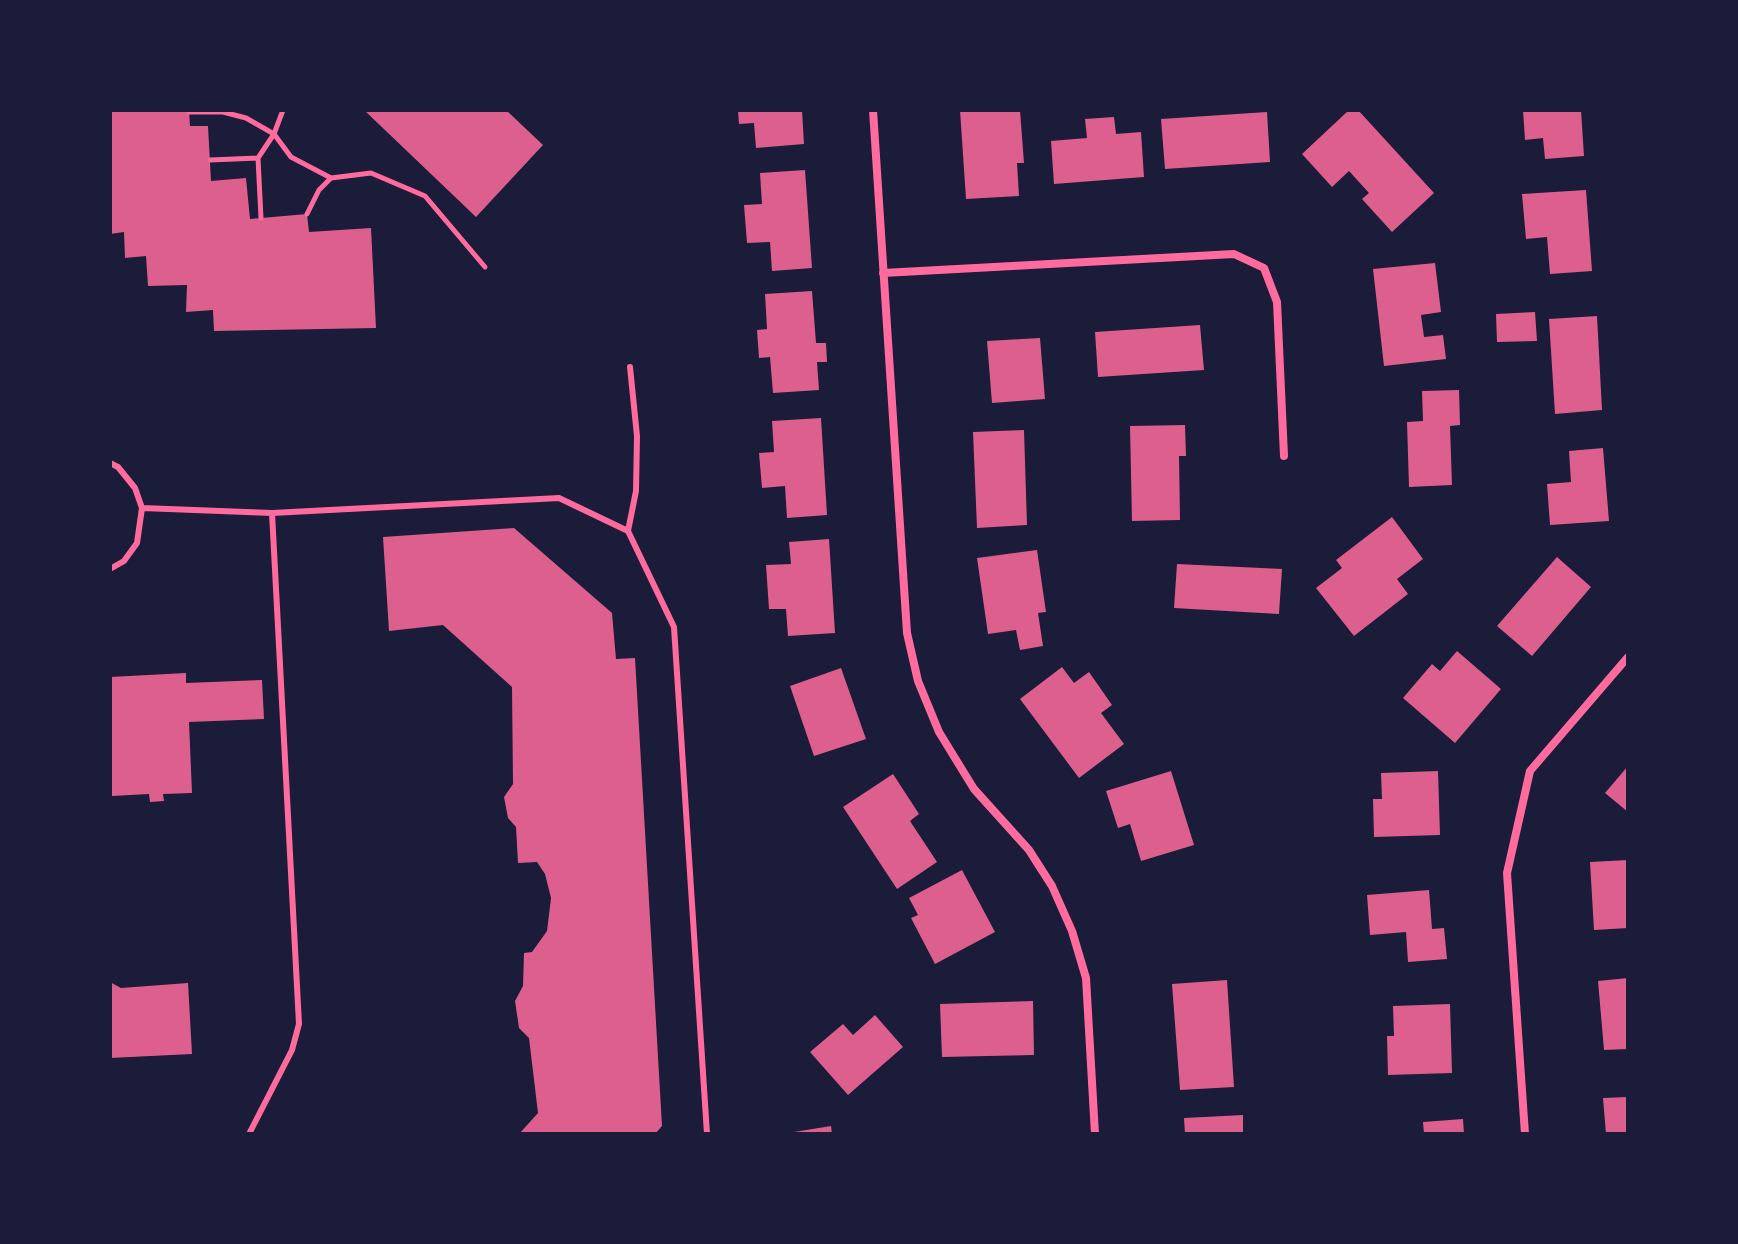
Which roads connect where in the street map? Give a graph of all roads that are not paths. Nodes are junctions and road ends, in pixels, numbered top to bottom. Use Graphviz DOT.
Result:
graph roads {
  1 [pos="873,110"];
  2 [pos="883,273"];
  3 [pos="630,367"];
  4 [pos="1284,456"];
  5 [pos="110,463"];
  6 [pos="142,508"];
  7 [pos="272,513"];
  8 [pos="628,531"];
  9 [pos="110,569"];
  10 [pos="1628,657"];
  11 [pos="249,1134"];
  12 [pos="707,1134"];
  13 [pos="1095,1134"];
  14 [pos="1525,1134"];
  1 -- 2 [label="street"];
  2 -- 4 [label="street"];
  2 -- 13 [label="street"];
  3 -- 8 [label="lane"];
  5 -- 6 [label="lane"];
  6 -- 7 [label="lane"];
  6 -- 9 [label="lane"];
  7 -- 8 [label="lane"];
  7 -- 11 [label="lane"];
  8 -- 12 [label="lane"];
  10 -- 14 [label="street"];
}
